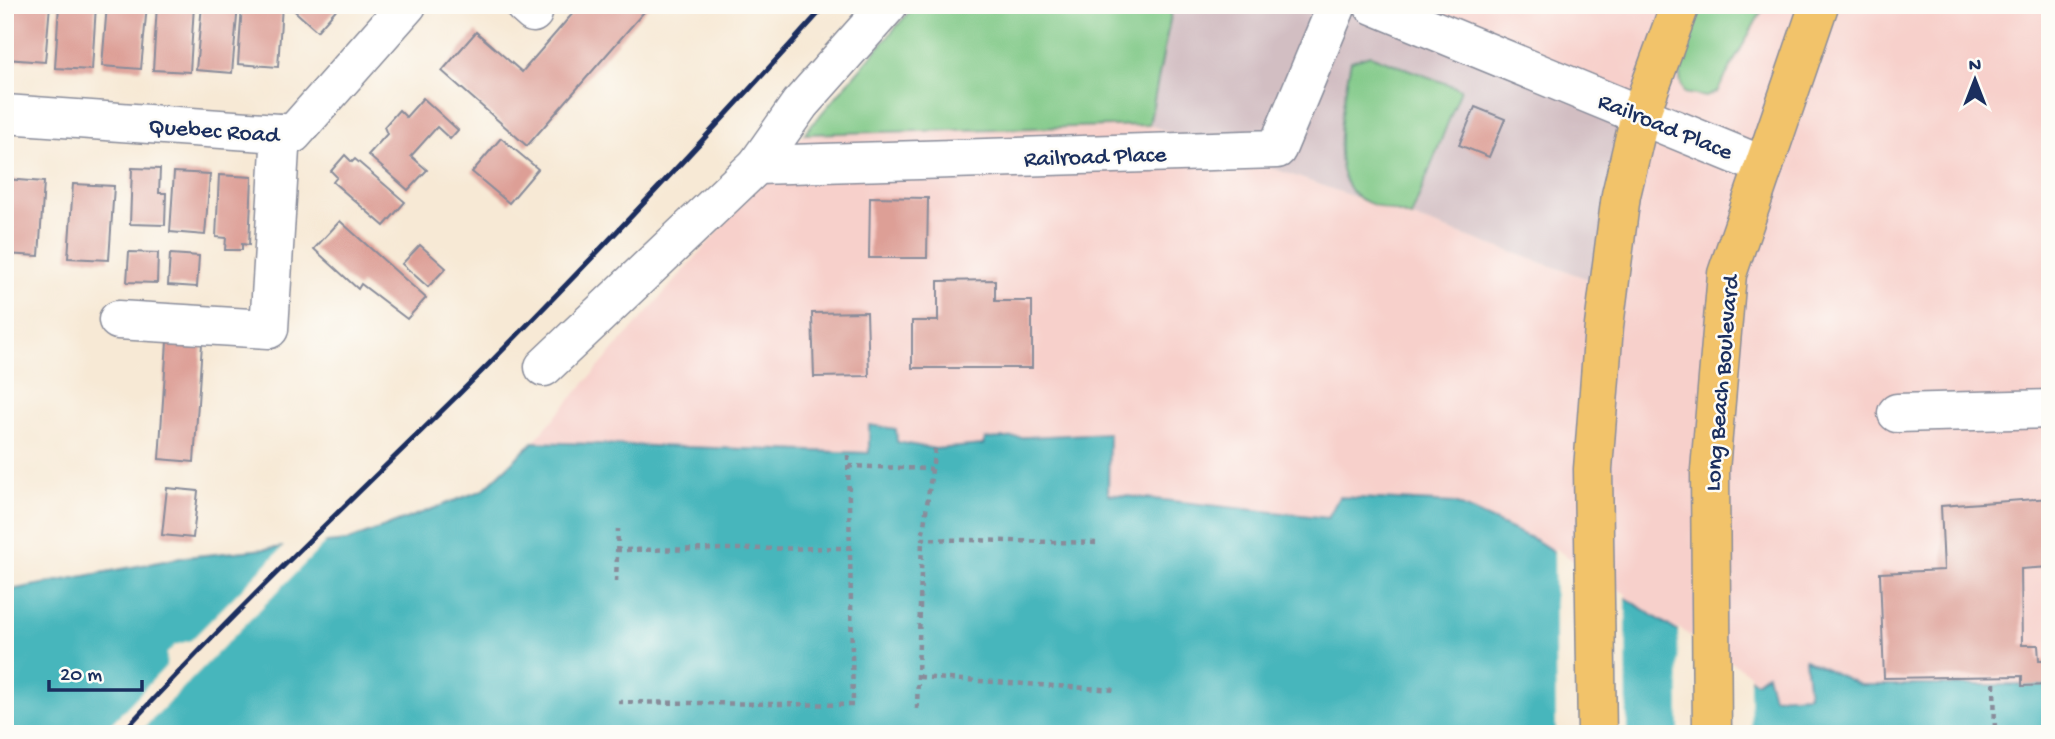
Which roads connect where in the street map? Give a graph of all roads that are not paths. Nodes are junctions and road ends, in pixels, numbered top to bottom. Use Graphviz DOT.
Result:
graph roads {
  1 [pos="407,5"];
  2 [pos="888,5"];
  3 [pos="1336,5"];
  4 [pos="1373,5"];
  5 [pos="1680,5"];
  6 [pos="1819,5"];
  7 [pos="5,114"];
  8 [pos="1640,115"];
  9 [pos="281,133"];
  10 [pos="757,165"];
  11 [pos="1764,166"];
  12 [pos="118,320"];
  13 [pos="544,367"];
  14 [pos="2050,409"];
  15 [pos="1897,413"];
  16 [pos="1597,734"];
  17 [pos="1712,734"];
  1 -- 9 [label="street, Quebec Road"];
  2 -- 10 [label="street"];
  3 -- 10 [label="street, Railroad Place"];
  4 -- 8 [label="street, Railroad Place"];
  5 -- 8 [label="main road"];
  6 -- 11 [label="main road, Long Beach Boulevard"];
  7 -- 9 [label="street, Quebec Road"];
  8 -- 11 [label="street, Railroad Place"];
  8 -- 16 [label="main road"];
  9 -- 12 [label="street"];
  10 -- 13 [label="street"];
  11 -- 17 [label="main road, Long Beach Boulevard"];
  14 -- 15 [label="street"];
}
